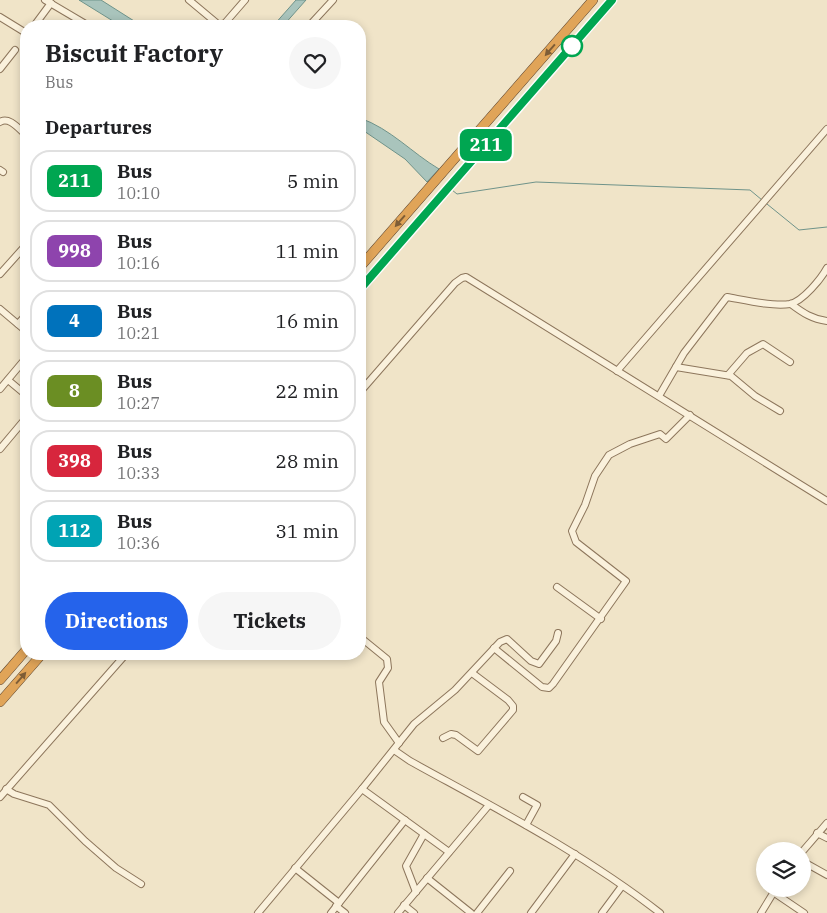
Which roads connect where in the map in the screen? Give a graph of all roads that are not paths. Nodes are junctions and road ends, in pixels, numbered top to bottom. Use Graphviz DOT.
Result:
graph roads {
  1 [pos="189,0"];
  2 [pos="245,0"];
  3 [pos="333,0"];
  4 [pos="593,0"];
  5 [pos="612,0"];
  6 [pos="48,2"];
  7 [pos="0,17"];
  8 [pos="38,20"];
  9 [pos="79,20"];
  10 [pos="212,20"];
  11 [pos="228,20"];
  12 [pos="315,20"];
  13 [pos="20,29"];
  14 [pos="16,50"];
  15 [pos="0,70"];
  16 [pos="0,122"];
  17 [pos="827,129"];
  18 [pos="20,130"];
  19 [pos="20,252"];
  20 [pos="366,260"];
  21 [pos="827,268"];
  22 [pos="0,274"];
  23 [pos="366,282"];
  24 [pos="791,304"];
  25 [pos="0,309"];
  26 [pos="827,321"];
  27 [pos="20,322"];
  28 [pos="18,324"];
  29 [pos="790,362"];
  30 [pos="20,365"];
  31 [pos="676,367"];
  32 [pos="616,371"];
  33 [pos="728,375"];
  34 [pos="8,380"];
  35 [pos="366,385"];
  36 [pos="0,389"];
  37 [pos="20,390"];
  38 [pos="659,396"];
  39 [pos="780,411"];
  40 [pos="690,415"];
  41 [pos="20,425"];
  42 [pos="0,449"];
  43 [pos="827,500"];
  44 [pos="557,587"];
  45 [pos="600,619"];
  46 [pos="558,633"];
  47 [pos="366,643"];
  48 [pos="494,648"];
  49 [pos="20,657"];
  50 [pos="37,660"];
  51 [pos="121,660"];
  52 [pos="472,673"];
  53 [pos="0,680"];
  54 [pos="0,702"];
  55 [pos="443,738"];
  56 [pos="399,743"];
  57 [pos="394,750"];
  58 [pos="6,789"];
  59 [pos="362,789"];
  60 [pos="0,797"];
  61 [pos="523,797"];
  62 [pos="489,805"];
  63 [pos="405,820"];
  64 [pos="827,823"];
  65 [pos="526,825"];
  66 [pos="817,833"];
  67 [pos="424,834"];
  68 [pos="827,838"];
  69 [pos="810,842"];
  70 [pos="449,852"];
  71 [pos="575,854"];
  72 [pos="811,866"];
  73 [pos="296,868"];
  74 [pos="510,871"];
  75 [pos="827,875"];
  76 [pos="427,878"];
  77 [pos="141,884"];
  78 [pos="622,886"];
  79 [pos="416,892"];
  80 [pos="770,897"];
  81 [pos="783,897"];
  82 [pos="338,904"];
  83 [pos="404,905"];
  84 [pos="658,912"];
  85 [pos="258,913"];
  86 [pos="331,913"];
  87 [pos="346,913"];
  88 [pos="398,913"];
  89 [pos="414,913"];
  90 [pos="471,913"];
  91 [pos="479,913"];
  92 [pos="531,913"];
  93 [pos="602,913"];
  94 [pos="761,913"];
  95 [pos="804,913"];
  1 -- 10 [label="street"];
  2 -- 11 [label="street"];
  3 -- 12 [label="street"];
  4 -- 20 [label="highway, one-way"];
  5 -- 23 [label="highway"];
  6 -- 8 [label="street"];
  6 -- 9 [label="street"];
  7 -- 13 [label="street"];
  14 -- 15 [label="street"];
  16 -- 18 [label="street"];
  17 -- 32 [label="street"];
  19 -- 22 [label="street"];
  21 -- 24 [label="street"];
  24 -- 26 [label="street"];
  24 -- 31 [label="street"];
  25 -- 28 [label="street"];
  27 -- 28 [label="street"];
  29 -- 33 [label="street"];
  30 -- 34 [label="street"];
  31 -- 33 [label="street"];
  31 -- 38 [label="street"];
  32 -- 35 [label="street"];
  32 -- 38 [label="street"];
  33 -- 39 [label="street"];
  34 -- 36 [label="street"];
  34 -- 37 [label="street"];
  38 -- 40 [label="street"];
  40 -- 43 [label="street"];
  40 -- 45 [label="street"];
  41 -- 42 [label="street"];
  44 -- 45 [label="street"];
  45 -- 48 [label="street"];
  46 -- 48 [label="street"];
  47 -- 56 [label="street"];
  48 -- 52 [label="street"];
  49 -- 53 [label="highway"];
  54 -- 50 [label="highway, one-way"];
  51 -- 58 [label="street"];
  52 -- 55 [label="street"];
  52 -- 56 [label="street"];
  56 -- 57 [label="street"];
  57 -- 59 [label="street"];
  57 -- 62 [label="street"];
  58 -- 60 [label="street"];
  58 -- 77 [label="street"];
  59 -- 63 [label="street"];
  59 -- 73 [label="street"];
  61 -- 65 [label="street"];
  62 -- 65 [label="street"];
  62 -- 70 [label="street"];
  63 -- 67 [label="street"];
  63 -- 82 [label="street"];
  64 -- 66 [label="street"];
  65 -- 71 [label="street"];
  66 -- 68 [label="street"];
  66 -- 69 [label="street"];
  67 -- 70 [label="street"];
  67 -- 79 [label="street"];
  70 -- 76 [label="street"];
  71 -- 78 [label="street"];
  71 -- 92 [label="street"];
  72 -- 75 [label="street"];
  73 -- 82 [label="street"];
  73 -- 85 [label="street"];
  74 -- 91 [label="street"];
  76 -- 79 [label="street"];
  76 -- 90 [label="street"];
  78 -- 84 [label="street"];
  78 -- 93 [label="street"];
  79 -- 83 [label="street"];
  80 -- 94 [label="street"];
  81 -- 95 [label="street"];
  82 -- 86 [label="street"];
  82 -- 87 [label="street"];
  83 -- 88 [label="street"];
  83 -- 89 [label="street"];
}
